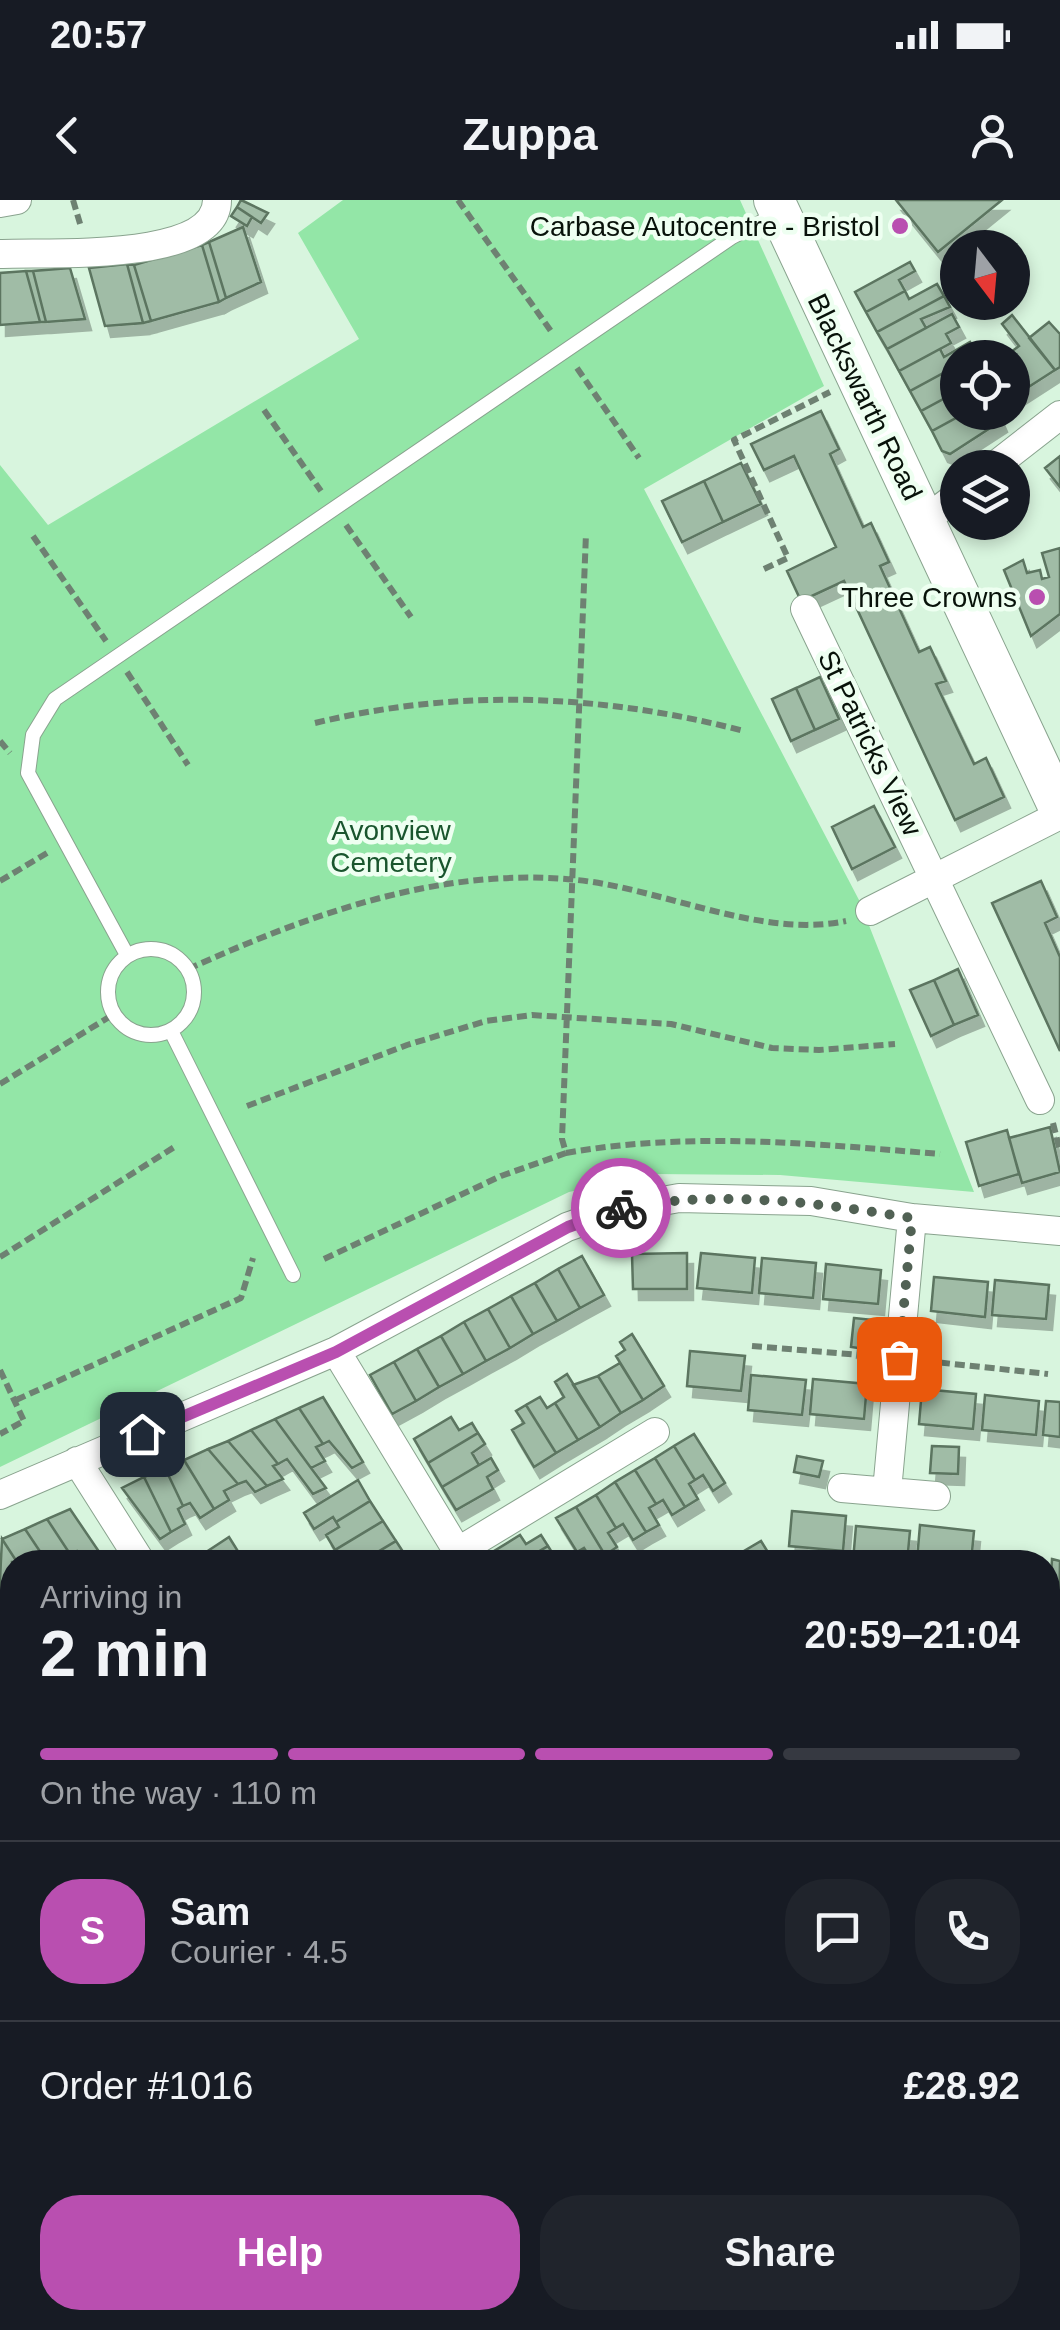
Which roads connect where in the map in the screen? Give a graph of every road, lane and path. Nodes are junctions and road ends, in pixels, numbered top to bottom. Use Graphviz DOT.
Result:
graph roads {
  1 [pos="17,200"];
  2 [pos="217,200"];
  3 [pos="458,200"];
  4 [pos="0,203"];
  5 [pos="776,206"];
  6 [pos="0,254"];
  7 [pos="566,353"];
  8 [pos="828,393"];
  9 [pos="1060,414"];
  10 [pos="1015,450"];
  11 [pos="640,458"];
  12 [pos="940,509"];
  13 [pos="924,521"];
  14 [pos="586,534"];
  15 [pos="764,569"];
  16 [pos="804,609"];
  17 [pos="580,701"];
  18 [pos="315,722"];
  19 [pos="744,730"];
  20 [pos="1060,813"];
  21 [pos="65,842"];
  22 [pos="935,878"];
  23 [pos="576,880"];
  24 [pos="0,881"];
  25 [pos="870,911"];
  26 [pos="127,955"];
  27 [pos="188,968"];
  28 [pos="114,1014"];
  29 [pos="567,1016"];
  30 [pos="172,1031"];
  31 [pos="895,1044"];
  32 [pos="0,1084"];
  33 [pos="1040,1100"];
  34 [pos="247,1106"];
  35 [pos="176,1146"];
  36 [pos="566,1152"];
  37 [pos="940,1154"];
  38 [pos="912,1218"];
  39 [pos="1060,1231"];
  40 [pos="0,1258"];
  41 [pos="253,1258"];
  42 [pos="324,1259"];
  43 [pos="293,1274"];
  44 [pos="336,1352"];
  45 [pos="0,1370"];
  46 [pos="16,1400"];
  47 [pos="655,1432"];
  48 [pos="0,1434"];
  49 [pos="76,1462"];
  50 [pos="842,1488"];
  51 [pos="887,1492"];
  52 [pos="0,1495"];
  53 [pos="936,1496"];
  54 [pos="133,1550"];
  55 [pos="456,1550"];
  56 [pos="471,1550"];
  1 -- 4 [label="street"];
  2 -- 6 [label="street"];
  3 -- 7 [label="path"];
  5 -- 7 [label="lane"];
  5 -- 13 [label="street, Blackswarth Road"];
  7 -- 11 [label="path"];
  7 -- 21 [label="lane"];
  8 -- 15 [label="path"];
  9 -- 10 [label="street"];
  12 -- 13 [label="street"];
  13 -- 20 [label="street, Blackswarth Road"];
  14 -- 17 [label="path"];
  16 -- 22 [label="street, St Patricks View"];
  17 -- 18 [label="path"];
  17 -- 19 [label="path"];
  17 -- 23 [label="path"];
  20 -- 22 [label="street"];
  21 -- 24 [label="path"];
  21 -- 26 [label="lane"];
  22 -- 25 [label="street"];
  22 -- 33 [label="street, St Patricks View"];
  23 -- 25 [label="path"];
  23 -- 27 [label="path"];
  23 -- 29 [label="path"];
  26 -- 27 [label="lane"];
  26 -- 28 [label="lane"];
  27 -- 30 [label="lane"];
  28 -- 30 [label="lane"];
  28 -- 32 [label="path"];
  29 -- 31 [label="path"];
  29 -- 34 [label="path"];
  29 -- 36 [label="path"];
  30 -- 43 [label="lane"];
  35 -- 40 [label="path"];
  36 -- 37 [label="path"];
  36 -- 42 [label="path"];
  38 -- 39 [label="street"];
  38 -- 44 [label="street"];
  38 -- 51 [label="street"];
  41 -- 46 [label="path"];
  44 -- 49 [label="street"];
  44 -- 55 [label="street"];
  45 -- 46 [label="path"];
  46 -- 48 [label="path"];
  47 -- 56 [label="street"];
  49 -- 52 [label="street"];
  49 -- 54 [label="street"];
  50 -- 51 [label="street"];
  51 -- 53 [label="street"];
}
